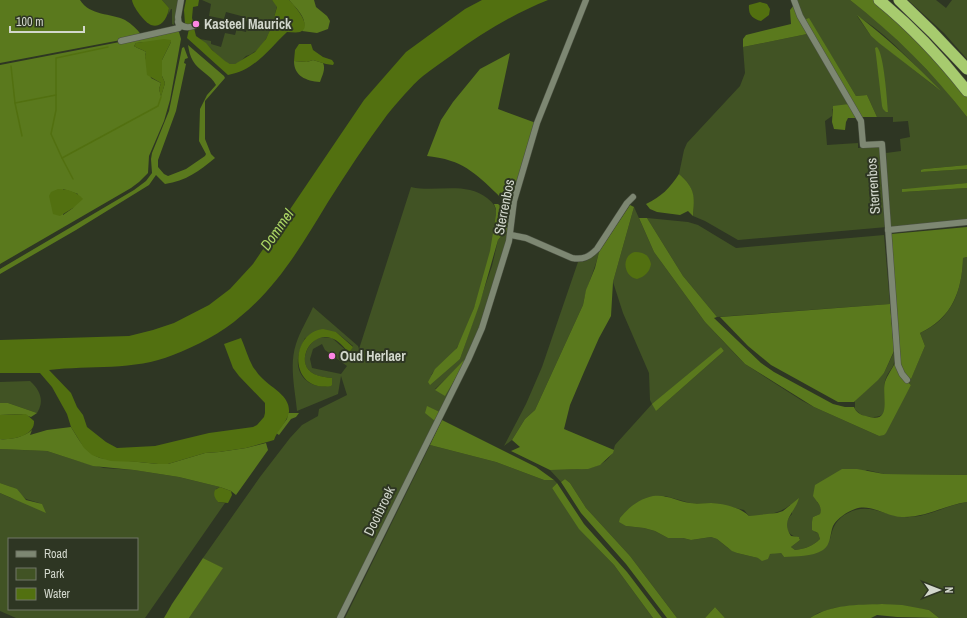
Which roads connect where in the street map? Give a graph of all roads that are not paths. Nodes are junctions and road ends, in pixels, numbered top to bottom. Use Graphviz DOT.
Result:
graph roads {
  1 [pos="181,0"];
  2 [pos="586,0"];
  3 [pos="794,0"];
  4 [pos="879,0"];
  5 [pos="899,0"];
  6 [pos="178,22"];
  7 [pos="192,27"];
  8 [pos="121,41"];
  9 [pos="967,69"];
  10 [pos="967,91"];
  11 [pos="633,197"];
  12 [pos="967,222"];
  13 [pos="888,230"];
  14 [pos="511,235"];
  15 [pos="907,380"];
  16 [pos="440,416"];
  17 [pos="340,618"];
  1 -- 6 [label="street"];
  2 -- 14 [label="street, Sterrenbos"];
  3 -- 13 [label="street, Sterrenbos"];
  4 -- 10 [label="highway"];
  5 -- 9 [label="highway"];
  6 -- 7 [label="street"];
  6 -- 8 [label="street"];
  11 -- 14 [label="street"];
  12 -- 13 [label="street"];
  13 -- 15 [label="street, Sterrenbos"];
  14 -- 16 [label="street, Sterrenbos"];
  16 -- 17 [label="street, Dooibroek"];
}
